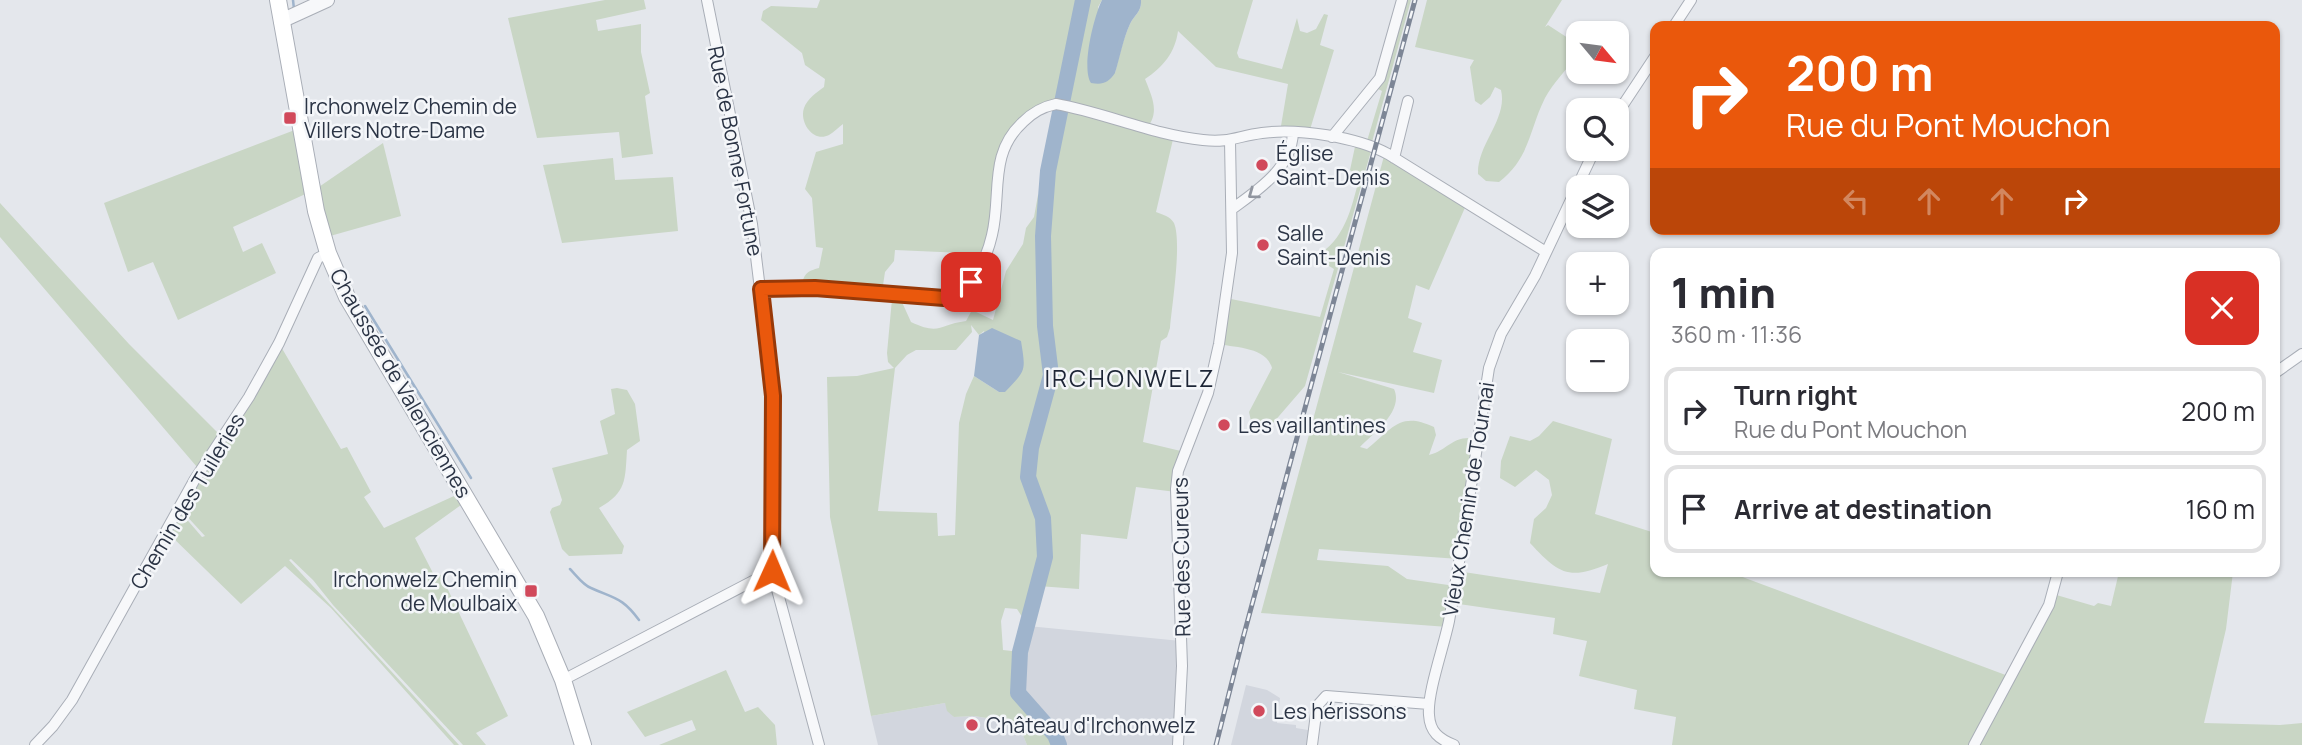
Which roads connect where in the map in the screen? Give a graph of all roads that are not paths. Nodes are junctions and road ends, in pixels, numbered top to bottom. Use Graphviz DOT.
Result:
graph roads {
  1 [pos="278,0"];
  2 [pos="327,0"];
  3 [pos="707,0"];
  4 [pos="1402,0"];
  5 [pos="1691,0"];
  6 [pos="281,21"];
  7 [pos="1677,21"];
  8 [pos="1650,64"];
  9 [pos="1628,98"];
  10 [pos="1408,101"];
  11 [pos="1293,133"];
  12 [pos="1332,138"];
  13 [pos="1230,141"];
  14 [pos="1394,158"];
  15 [pos="1589,161"];
  16 [pos="1232,209"];
  17 [pos="328,253"];
  18 [pos="1546,253"];
  19 [pos="761,289"];
  20 [pos="2302,354"];
  21 [pos="2280,369"];
  22 [pos="772,571"];
  23 [pos="2057,577"];
  24 [pos="563,680"];
  25 [pos="1429,704"];
  26 [pos="35,745"];
  27 [pos="583,745"];
  28 [pos="819,745"];
  29 [pos="1178,745"];
  30 [pos="1312,745"];
  31 [pos="1454,745"];
  32 [pos="1974,745"];
  1 -- 6 [label="main road, Chaussée de Valenciennes"];
  2 -- 6 [label="street"];
  3 -- 19 [label="street, Rue de Bonne Fortune"];
  4 -- 12 [label="street"];
  5 -- 7 [label="street"];
  6 -- 17 [label="main road, Chaussée de Valenciennes"];
  8 -- 9 [label="street"];
  10 -- 14 [label="street"];
  11 -- 12 [label="street"];
  11 -- 13 [label="street"];
  11 -- 16 [label="street, one-way"];
  12 -- 14 [label="street"];
  13 -- 16 [label="street, Rue des Cureurs"];
  13 -- 19 [label="street"];
  14 -- 18 [label="street"];
  15 -- 18 [label="street, Vieux Chemin de Tournai"];
  16 -- 29 [label="street, Rue des Cureurs"];
  17 -- 24 [label="main road, Chaussée de Valenciennes"];
  17 -- 26 [label="street, Chemin des Tuileries"];
  18 -- 25 [label="street, Vieux Chemin de Tournai"];
  19 -- 22 [label="street, Rue de Bonne Fortune"];
  20 -- 21 [label="street"];
  22 -- 24 [label="street"];
  22 -- 28 [label="street, Rue de Bonne Fortune"];
  23 -- 32 [label="street"];
  24 -- 27 [label="main road, Chaussée de Valenciennes"];
  25 -- 30 [label="street"];
  25 -- 31 [label="street, Vieux Chemin de Tournai"];
}
